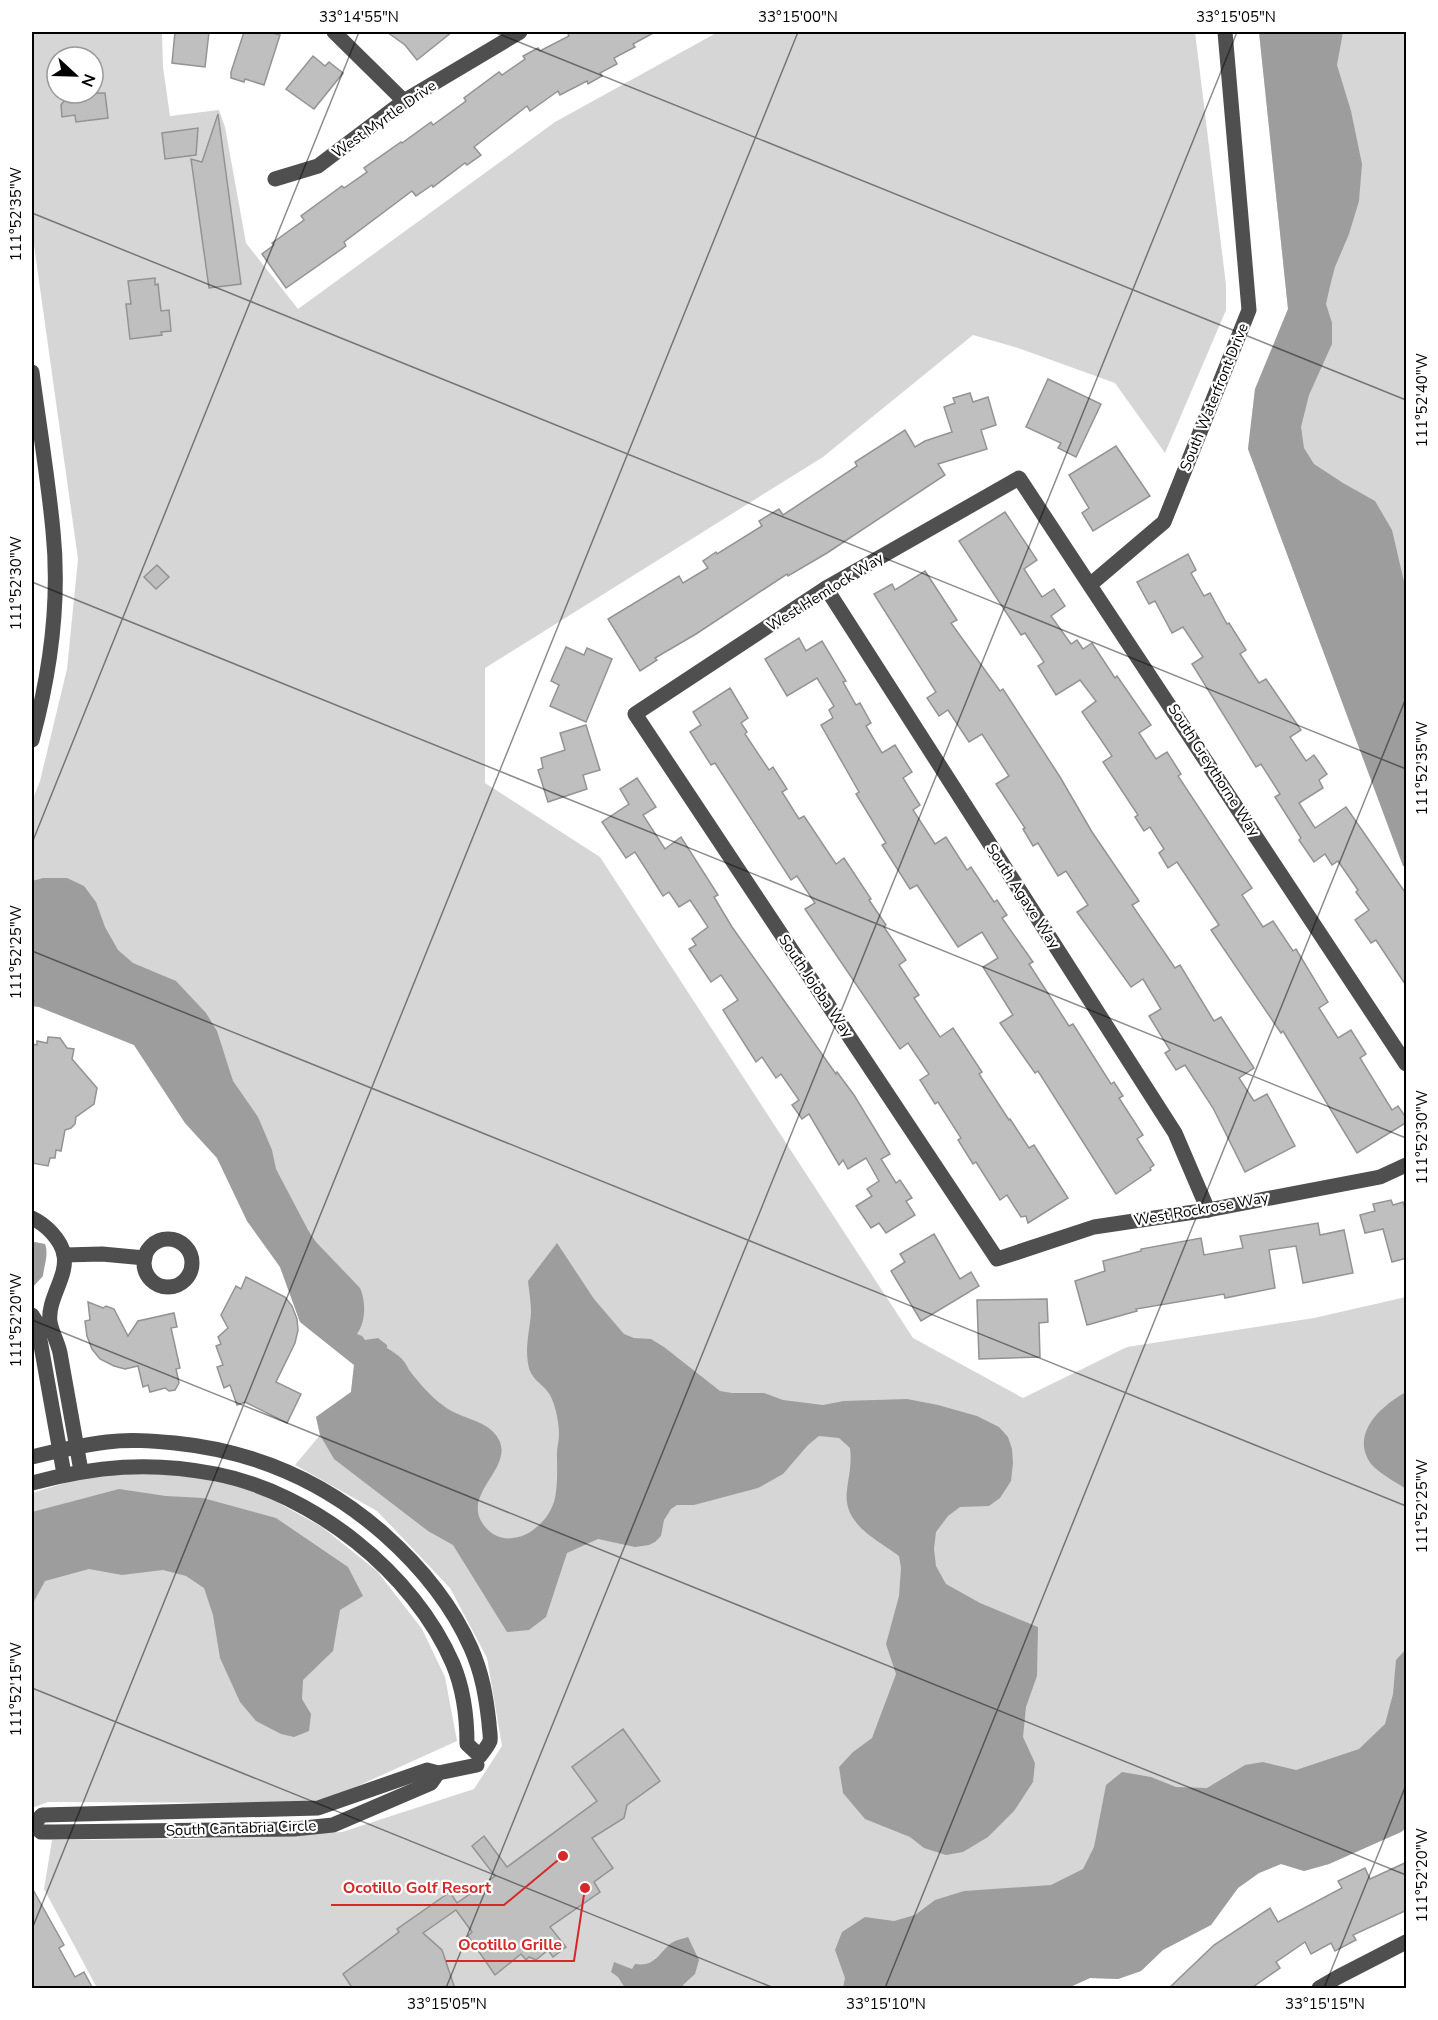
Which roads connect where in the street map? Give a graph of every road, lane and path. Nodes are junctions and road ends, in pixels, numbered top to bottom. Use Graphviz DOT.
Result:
graph roads {
  1 [pos="334,32"];
  2 [pos="520,32"];
  3 [pos="1225,32"];
  4 [pos="404,101"];
  5 [pos="274,179"];
  6 [pos="32,372"];
  7 [pos="35,448"];
  8 [pos="1019,478"];
  9 [pos="1091,584"];
  10 [pos="826,588"];
  11 [pos="635,714"];
  12 [pos="32,740"];
  13 [pos="1407,1064"];
  14 [pos="1407,1165"];
  15 [pos="1208,1210"];
  16 [pos="32,1218"];
  17 [pos="64,1255"];
  18 [pos="145,1258"];
  19 [pos="997,1259"];
  20 [pos="32,1315"];
  21 [pos="77,1447"];
  22 [pos="60,1450"];
  23 [pos="32,1457"];
  24 [pos="81,1471"];
  25 [pos="64,1474"];
  26 [pos="32,1483"];
  27 [pos="477,1766"];
  28 [pos="438,1773"];
  29 [pos="32,1825"];
  30 [pos="1407,1942"];
  31 [pos="1319,1989"];
  1 -- 4 [label="street"];
  2 -- 4 [label="street, West Myrtle Drive"];
  3 -- 9 [label="street, South Waterfront Drive"];
  4 -- 5 [label="street, West Myrtle Drive"];
  6 -- 7 [label="street"];
  7 -- 12 [label="street"];
  8 -- 9 [label="street, South Greythorne Way"];
  8 -- 10 [label="street, West Hemlock Way"];
  9 -- 13 [label="street, South Greythorne Way"];
  10 -- 11 [label="street, West Hemlock Way"];
  10 -- 15 [label="street, South Agave Way"];
  11 -- 19 [label="street, South Jojoba Way"];
  14 -- 15 [label="street, West Rockrose Way"];
  15 -- 19 [label="street, West Rockrose Way"];
  16 -- 17 [label="street"];
  17 -- 18 [label="street"];
  17 -- 21 [label="street"];
  20 -- 22 [label="street"];
  21 -- 22 [label="street"];
  21 -- 24 [label="street"];
  21 -- 24 [label="street"];
  22 -- 23 [label="street"];
  22 -- 25 [label="street"];
  24 -- 25 [label="street"];
  25 -- 26 [label="street"];
  27 -- 28 [label="street, South Cantabria Circle"];
  28 -- 29 [label="street, South Cantabria Circle"];
  28 -- 29 [label="street, South Cantabria Circle"];
  30 -- 31 [label="street"];
}
